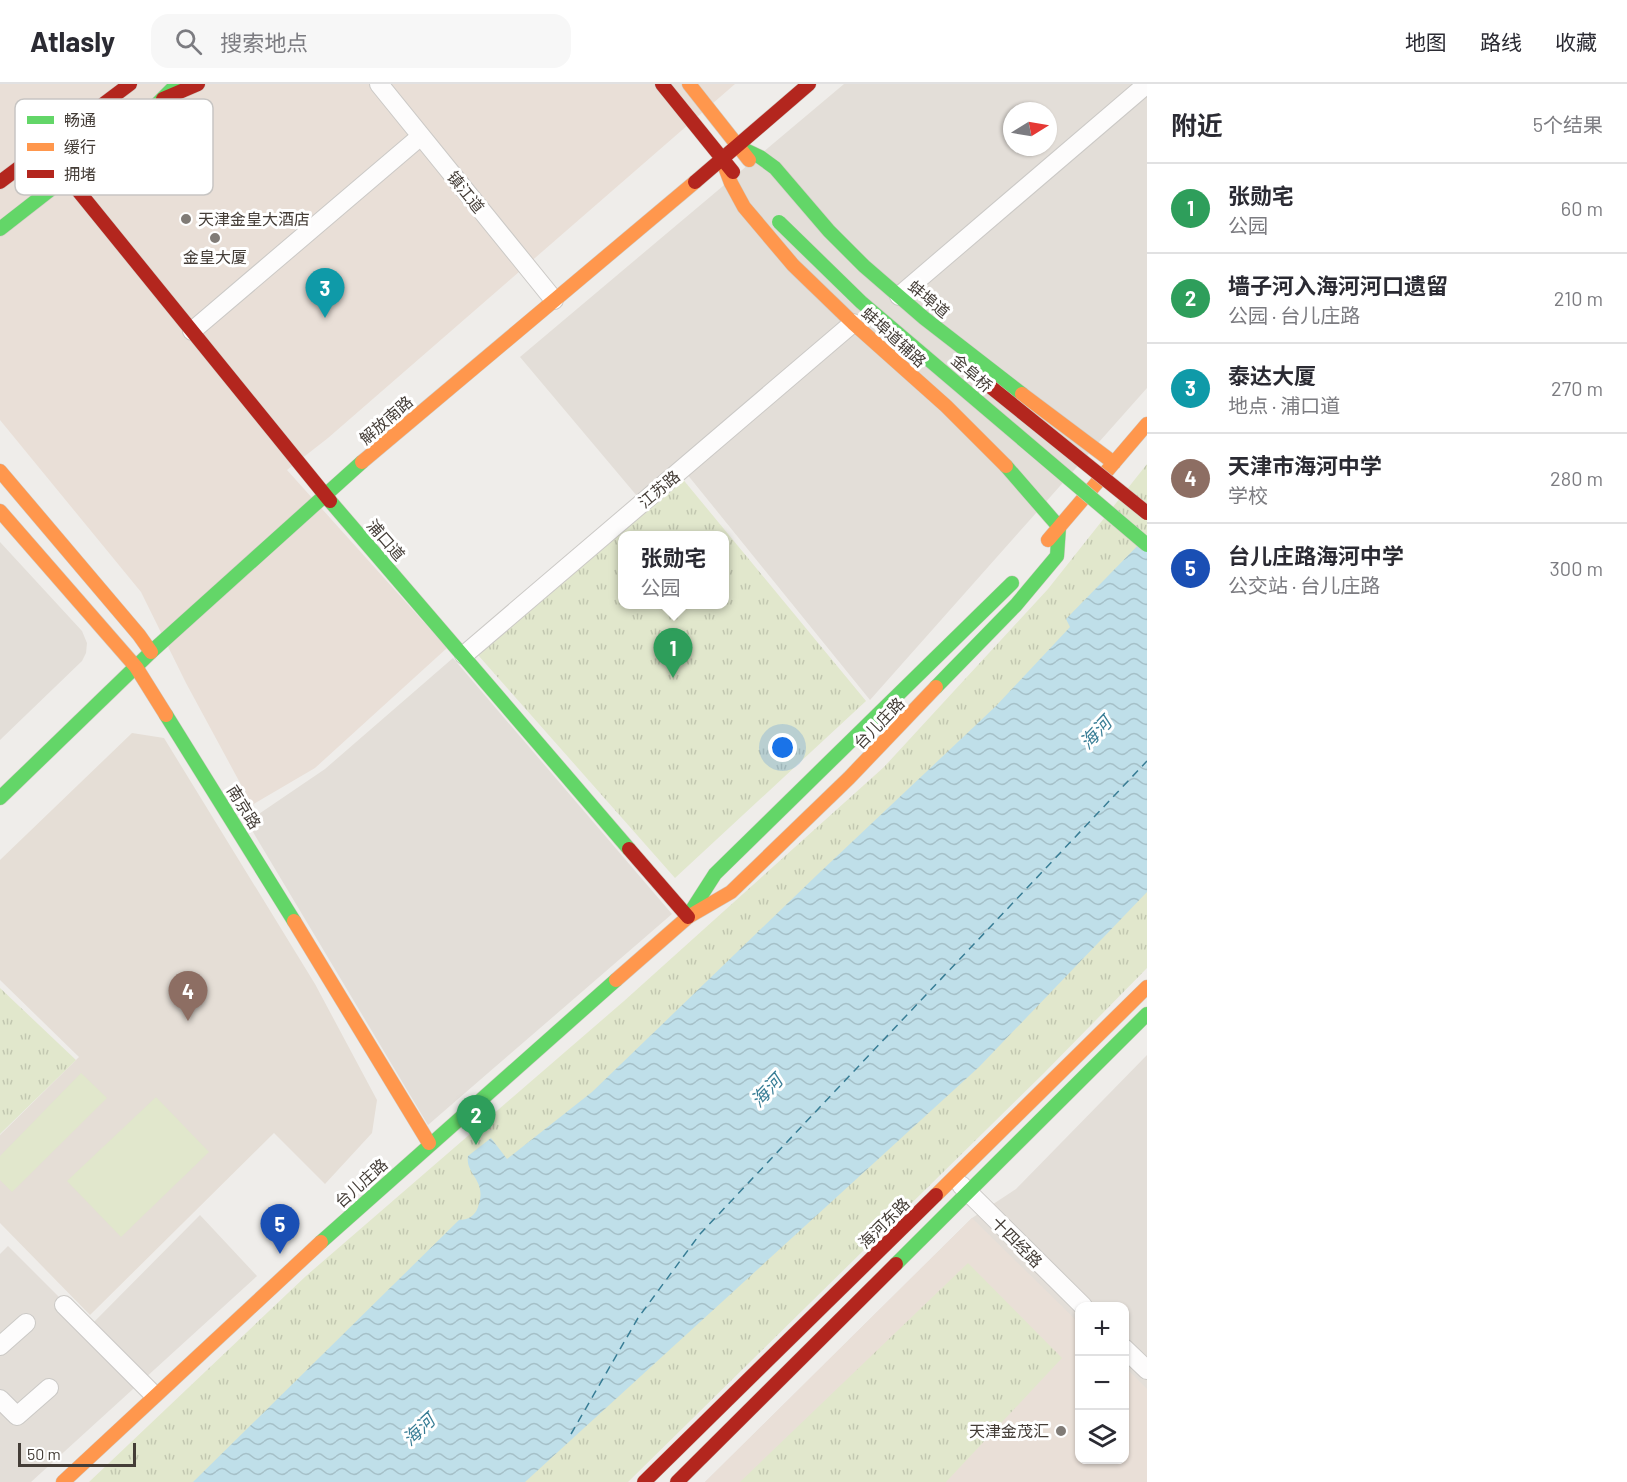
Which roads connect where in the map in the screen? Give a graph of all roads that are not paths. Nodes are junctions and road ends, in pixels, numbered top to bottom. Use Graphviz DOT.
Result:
graph roads {
  1 [pos="130,84"];
  2 [pos="177,84"];
  3 [pos="198,84"];
  4 [pos="379,84"];
  5 [pos="662,84"];
  6 [pos="689,84"];
  7 [pos="809,84"];
  8 [pos="1147,84"];
  9 [pos="111,99"];
  10 [pos="163,99"];
  11 [pos="684,112"];
  12 [pos="771,116"];
  13 [pos="726,133"];
  14 [pos="421,136"];
  15 [pos="737,146"];
  16 [pos="722,159"];
  17 [pos="0,163"];
  18 [pos="759,172"];
  19 [pos="3,179"];
  20 [pos="751,191"];
  21 [pos="44,195"];
  22 [pos="82,195"];
  23 [pos="776,218"];
  24 [pos="0,229"];
  25 [pos="839,260"];
  26 [pos="862,283"];
  27 [pos="899,296"];
  28 [pos="554,300"];
  29 [pos="900,316"];
  30 [pos="853,323"];
  31 [pos="192,331"];
  32 [pos="1147,424"];
  33 [pos="1114,463"];
  34 [pos="0,471"];
  35 [pos="324,494"];
  36 [pos="0,511"];
  37 [pos="1147,513"];
  38 [pos="1059,527"];
  39 [pos="1147,545"];
  40 [pos="1037,553"];
  41 [pos="1023,570"];
  42 [pos="151,652"];
  43 [pos="464,655"];
  44 [pos="136,667"];
  45 [pos="0,798"];
  46 [pos="688,917"];
  47 [pos="1147,987"];
  48 [pos="1147,1014"];
  49 [pos="429,1143"];
  50 [pos="953,1177"];
  51 [pos="968,1193"];
  52 [pos="1079,1302"];
  53 [pos="64,1305"];
  54 [pos="26,1323"];
  55 [pos="0,1346"];
  56 [pos="1129,1352"];
  57 [pos="1147,1370"];
  58 [pos="49,1388"];
  59 [pos="153,1394"];
  60 [pos="0,1399"];
  61 [pos="63,1482"];
  62 [pos="644,1482"];
  63 [pos="677,1482"];
  1 -- 9 [label="street"];
  2 -- 10 [label="street"];
  3 -- 10 [label="street"];
  4 -- 14 [label="street, 镇江道"];
  5 -- 11 [label="street"];
  6 -- 13 [label="street, 蚌埠道"];
  7 -- 12 [label="street, 解放南路"];
  8 -- 27 [label="street"];
  11 -- 13 [label="street"];
  11 -- 16 [label="street"];
  12 -- 13 [label="street"];
  12 -- 15 [label="street, 解放南路"];
  13 -- 15 [label="street, 蚌埠道"];
  14 -- 28 [label="street, 镇江道"];
  14 -- 31 [label="street"];
  15 -- 16 [label="street, 解放南路"];
  15 -- 18 [label="street, 蚌埠道"];
  15 -- 27 [label="street, 蚌埠道"];
  16 -- 20 [label="street"];
  16 -- 28 [label="street, 解放南路"];
  16 -- 30 [label="street, 蚌埠道辅路"];
  17 -- 19 [label="street"];
  21 -- 24 [label="street"];
  22 -- 31 [label="street, 浦口道"];
  23 -- 39 [label="street, 金阜桥, bridge"];
  25 -- 26 [label="street"];
  27 -- 33 [label="street, 蚌埠道"];
  28 -- 35 [label="street, 解放南路"];
  29 -- 37 [label="street, 金阜桥, bridge"];
  30 -- 38 [label="street, 蚌埠道辅路"];
  30 -- 43 [label="street, 江苏路"];
  31 -- 35 [label="street, 浦口道"];
  32 -- 33 [label="street"];
  33 -- 38 [label="street"];
  34 -- 42 [label="street"];
  35 -- 42 [label="street, 解放南路"];
  35 -- 43 [label="street, 浦口道"];
  36 -- 44 [label="street, 南京路"];
  38 -- 40 [label="street"];
  38 -- 46 [label="street, 台儿庄路"];
  41 -- 46 [label="street, 台儿庄路"];
  42 -- 44 [label="street, 解放南路"];
  43 -- 46 [label="street, 浦口道"];
  44 -- 45 [label="street, 解放南路"];
  44 -- 49 [label="street, 南京路"];
  46 -- 49 [label="street, 台儿庄路"];
  47 -- 50 [label="street, 海河东路"];
  48 -- 51 [label="street"];
  49 -- 59 [label="street, 台儿庄路"];
  50 -- 51 [label="street, 十四经路"];
  50 -- 62 [label="street, 海河东路"];
  51 -- 52 [label="street, 十四经路"];
  51 -- 63 [label="street"];
  53 -- 59 [label="street"];
  54 -- 55 [label="street"];
  56 -- 57 [label="street"];
  58 -- 60 [label="street"];
  59 -- 61 [label="street, 台儿庄路"];
}
